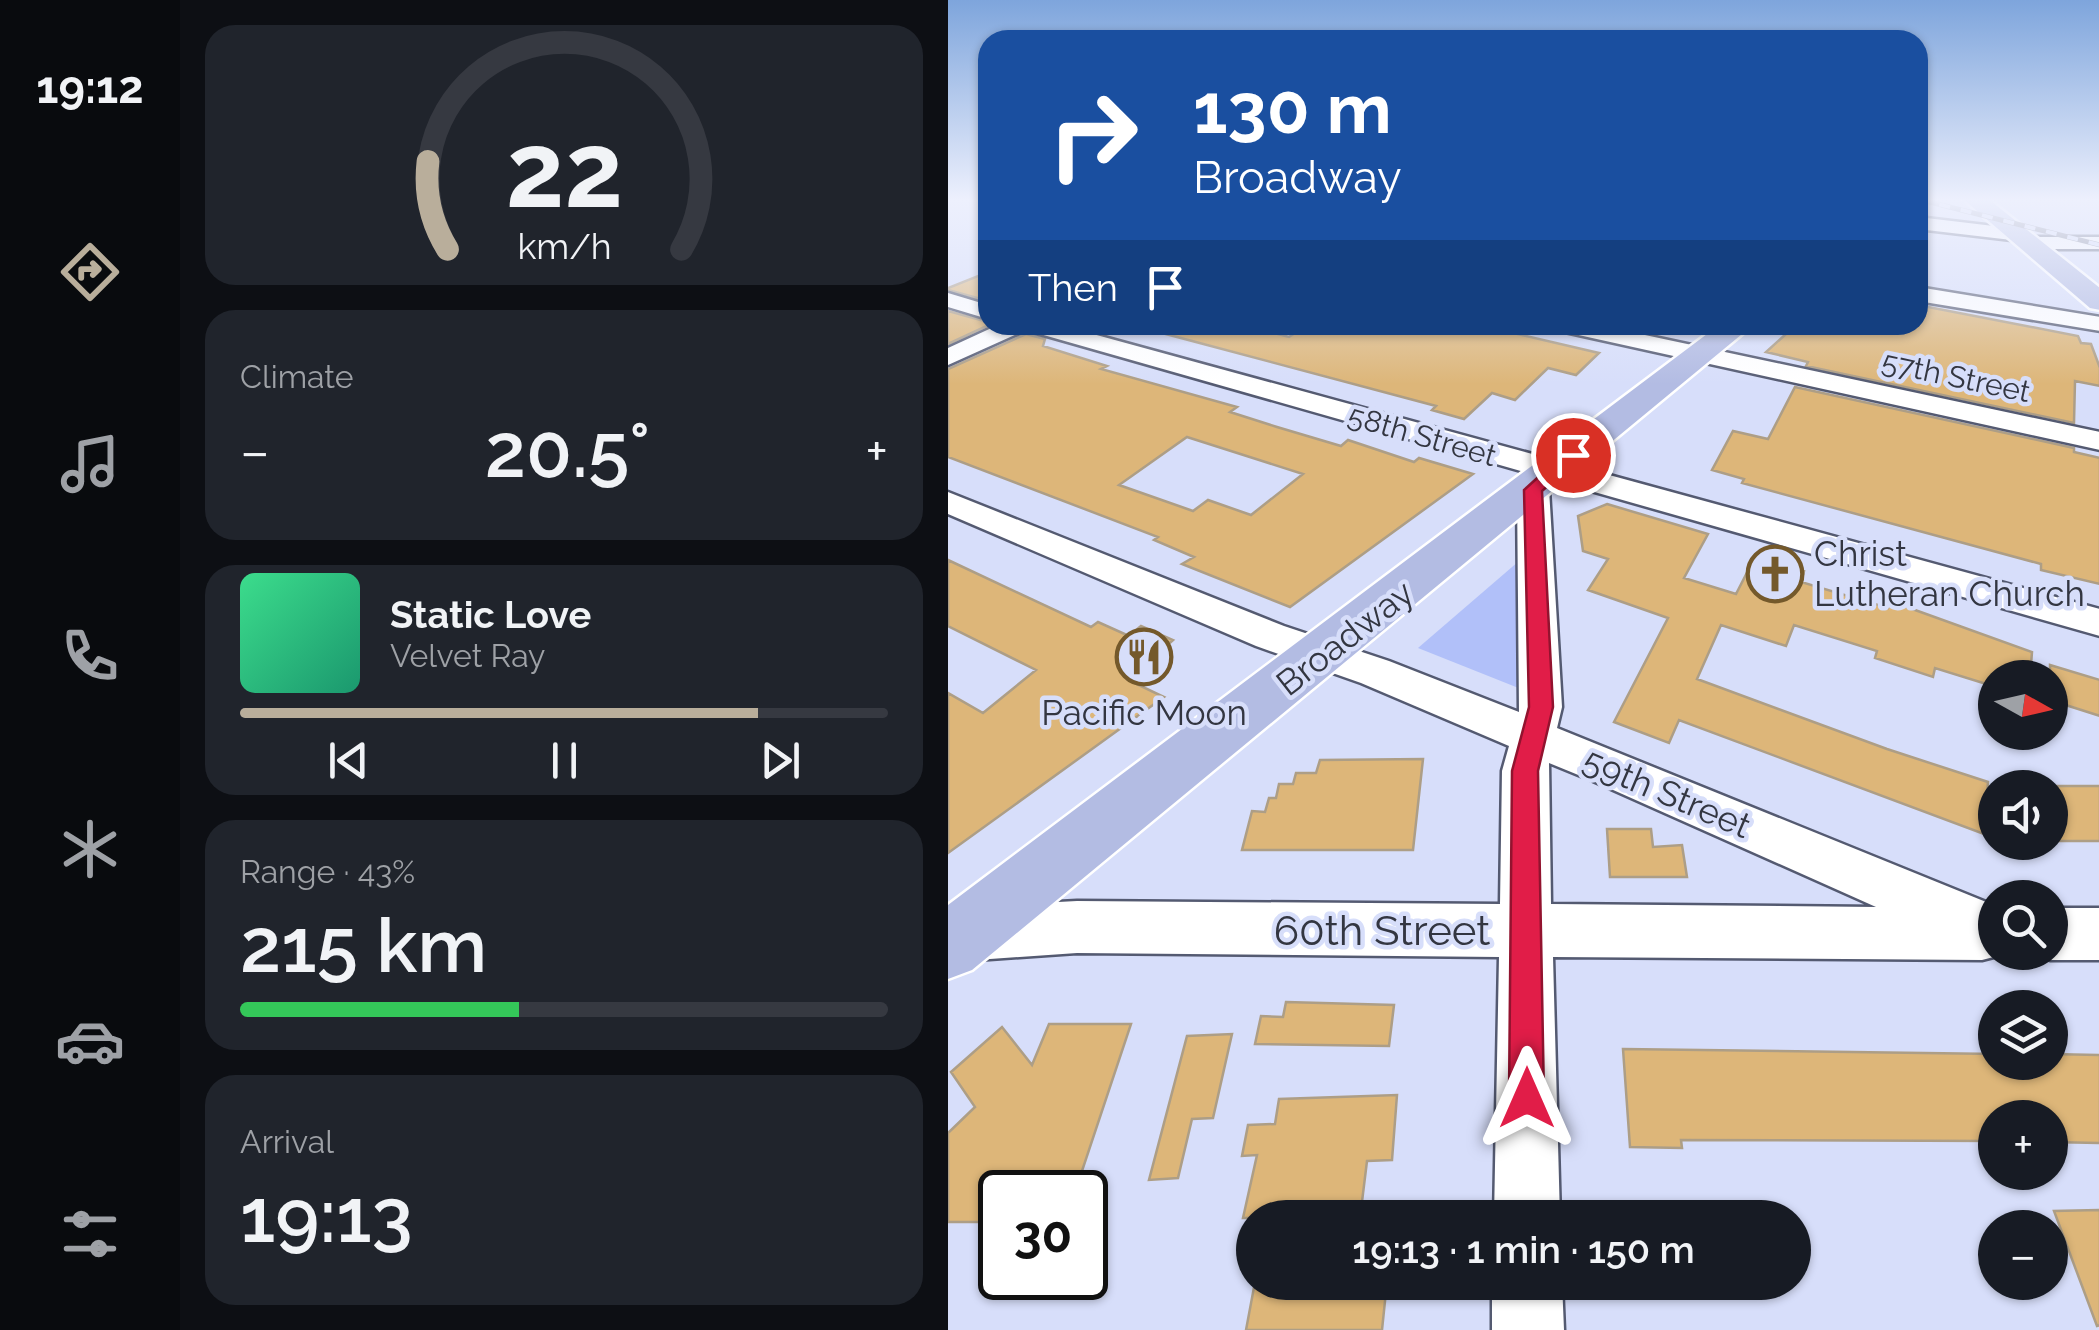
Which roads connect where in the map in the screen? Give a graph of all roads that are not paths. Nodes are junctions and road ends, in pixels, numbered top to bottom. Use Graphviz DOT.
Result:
graph roads {
  1 [pos="2049,260"];
  2 [pos="1928,296"];
  3 [pos="948,300"];
  4 [pos="2100,302"];
  5 [pos="978,309"];
  6 [pos="2100,324"];
  7 [pos="996,335"];
  8 [pos="1067,335"];
  9 [pos="1612,335"];
  10 [pos="1725,335"];
  11 [pos="1700,354"];
  12 [pos="948,357"];
  13 [pos="2100,441"];
  14 [pos="1543,480"];
  15 [pos="948,502"];
  16 [pos="2100,623"];
  17 [pos="1322,655"];
  18 [pos="1534,738"];
  19 [pos="1978,925"];
  20 [pos="1526,931"];
  21 [pos="1978,933"];
  22 [pos="2068,934"];
  23 [pos="2100,934"];
  24 [pos="953,939"];
  25 [pos="1527,1200"];
  26 [pos="1528,1300"];
  27 [pos="1528,1330"];
  1 -- 4 [label="main road"];
  2 -- 6 [label="street"];
  3 -- 5 [label="street"];
  7 -- 12 [label="street"];
  8 -- 14 [label="street, 58th Street"];
  9 -- 11 [label="street, 57th Street"];
  10 -- 11 [label="main road, Broadway"];
  11 -- 13 [label="street, 57th Street"];
  11 -- 14 [label="main road, Broadway"];
  14 -- 16 [label="street, 58th Street"];
  14 -- 17 [label="main road, Broadway"];
  14 -- 18 [label="street"];
  15 -- 17 [label="street, 59th Street"];
  17 -- 18 [label="street, 59th Street"];
  17 -- 24 [label="main road, Broadway"];
  18 -- 19 [label="street, 59th Street"];
  18 -- 20 [label="street"];
  20 -- 21 [label="street, 60th Street"];
  20 -- 24 [label="street, 60th Street"];
  20 -- 25 [label="street"];
  22 -- 23 [label="street"];
  26 -- 27 [label="street"];
}
